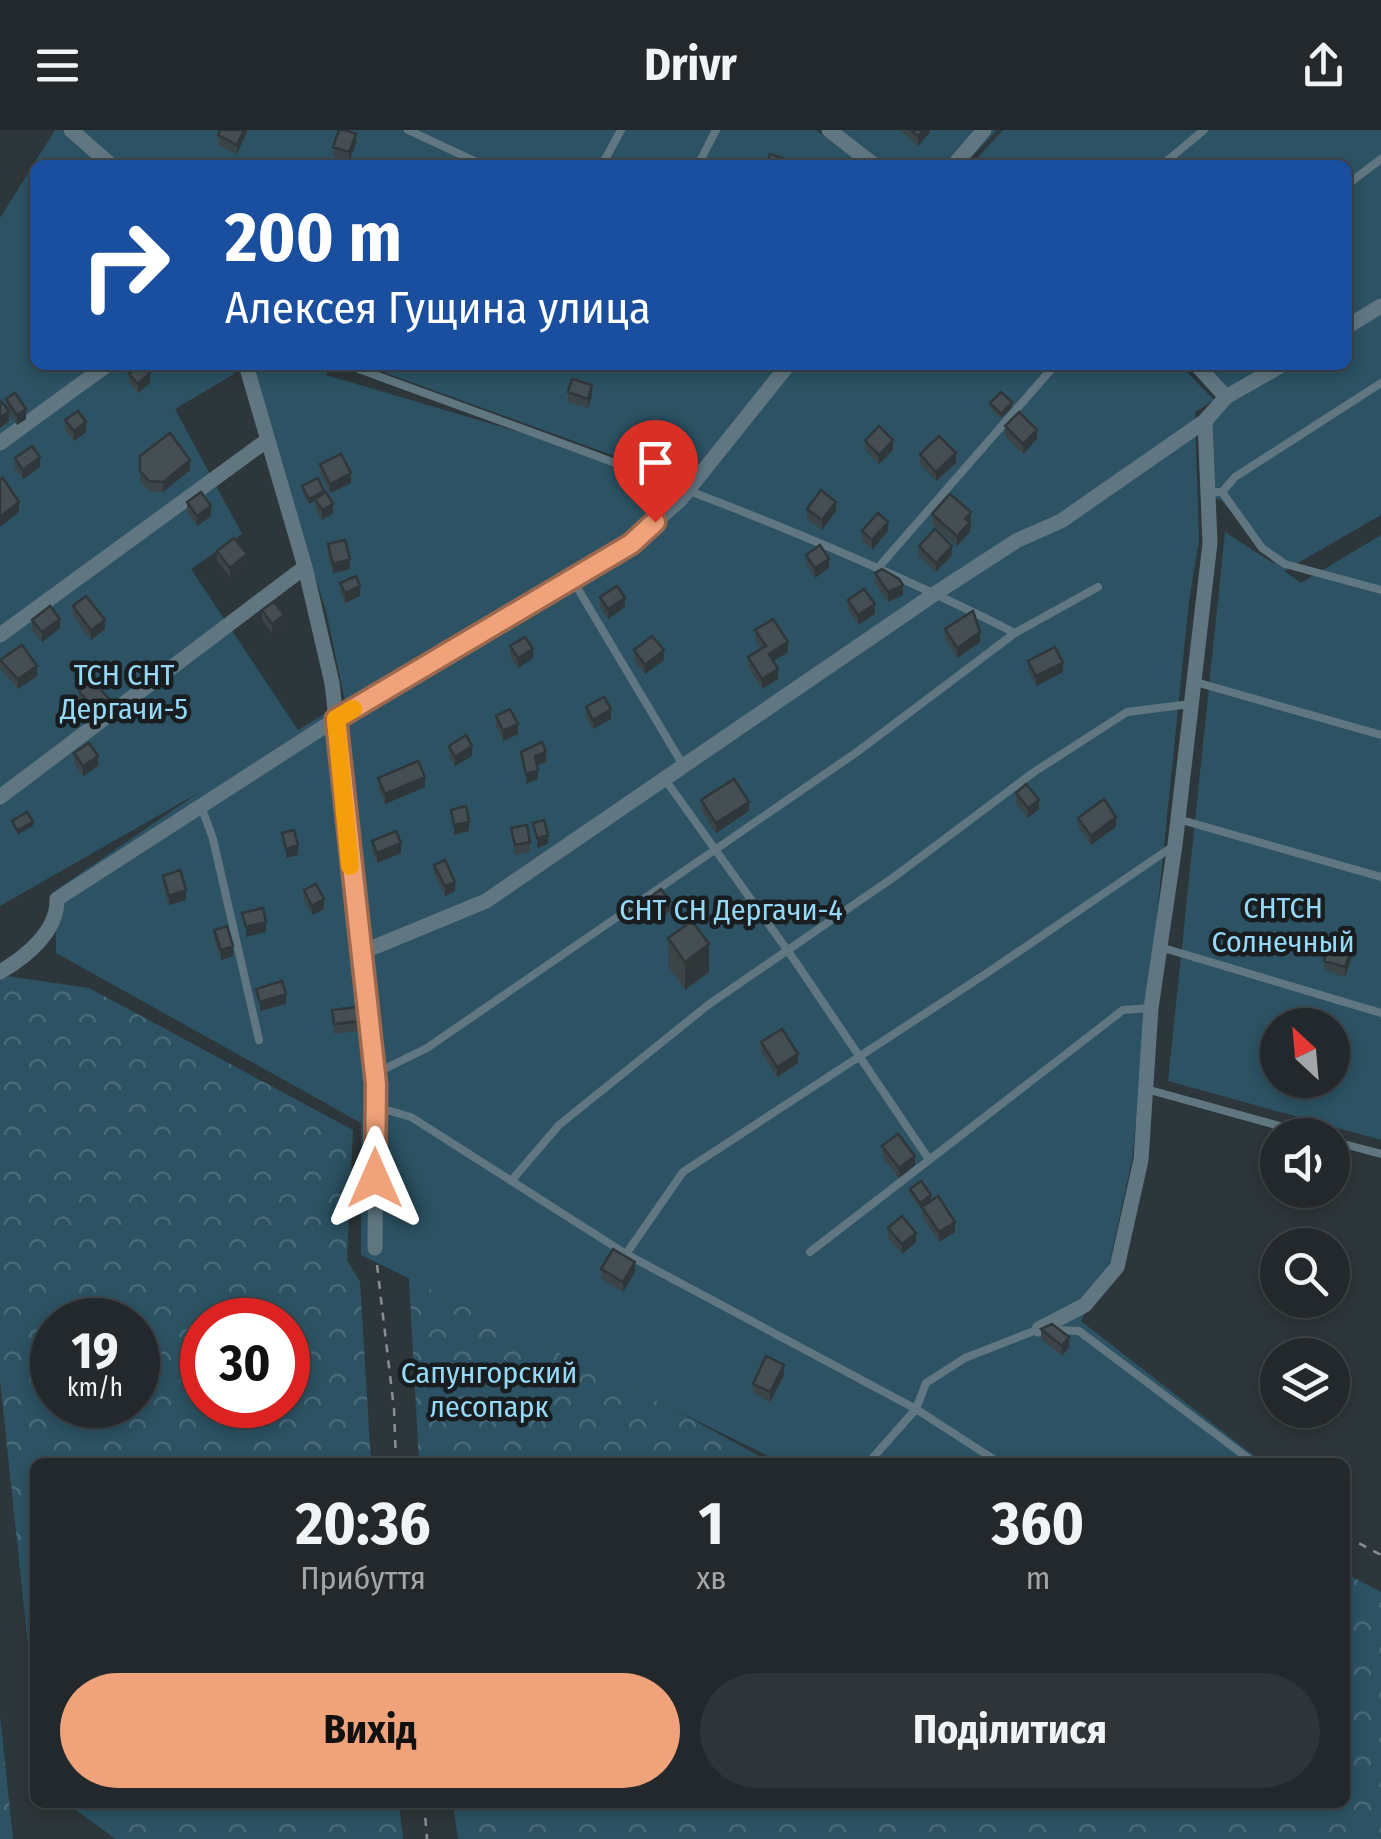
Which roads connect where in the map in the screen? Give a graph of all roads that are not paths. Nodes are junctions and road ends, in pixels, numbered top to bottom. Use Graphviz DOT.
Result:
graph roads {
  1 [pos="70,130"];
  2 [pos="408,130"];
  3 [pos="621,130"];
  4 [pos="716,130"];
  5 [pos="828,130"];
  6 [pos="984,130"];
  7 [pos="1204,130"];
  8 [pos="1381,159"];
  9 [pos="105,160"];
  10 [pos="472,160"];
  11 [pos="605,160"];
  12 [pos="701,160"];
  13 [pos="867,160"];
  14 [pos="958,160"];
  15 [pos="1168,160"];
  16 [pos="1352,181"];
  17 [pos="1381,306"];
  18 [pos="1352,324"];
  19 [pos="99,370"];
  20 [pos="247,370"];
  21 [pos="361,370"];
  22 [pos="784,370"];
  23 [pos="1050,370"];
  24 [pos="1201,370"];
  25 [pos="1274,370"];
  26 [pos="1381,383"];
  27 [pos="1226,398"];
  28 [pos="1205,421"];
  29 [pos="266,441"];
  30 [pos="0,444"];
  31 [pos="687,491"];
  32 [pos="1214,492"];
  33 [pos="304,567"];
  34 [pos="877,568"];
  35 [pos="572,579"];
  36 [pos="1098,587"];
  37 [pos="1381,590"];
  38 [pos="936,593"];
  39 [pos="1014,633"];
  40 [pos="0,635"];
  41 [pos="1192,681"];
  42 [pos="1190,704"];
  43 [pos="336,719"];
  44 [pos="1381,735"];
  45 [pos="683,765"];
  46 [pos="664,778"];
  47 [pos="0,797"];
  48 [pos="201,806"];
  49 [pos="1178,819"];
  50 [pos="1175,845"];
  51 [pos="716,848"];
  52 [pos="1381,877"];
  53 [pos="1160,947"];
  54 [pos="788,951"];
  55 [pos="360,952"];
  56 [pos="0,972"];
  57 [pos="1151,1008"];
  58 [pos="1381,1014"];
  59 [pos="259,1040"];
  60 [pos="860,1057"];
  61 [pos="374,1074"];
  62 [pos="1146,1088"];
  63 [pos="376,1107"];
  64 [pos="1260,1120"];
  65 [pos="1350,1146"];
  66 [pos="1381,1154"];
  67 [pos="928,1158"];
  68 [pos="511,1181"];
  69 [pos="375,1248"];
  70 [pos="810,1252"];
  71 [pos="626,1254"];
  72 [pos="1038,1329"];
  73 [pos="916,1410"];
  74 [pos="872,1458"];
  75 [pos="992,1458"];
  76 [pos="1248,1458"];
  1 -- 9 [label="street"];
  2 -- 10 [label="lane"];
  3 -- 11 [label="lane"];
  4 -- 12 [label="lane"];
  5 -- 13 [label="street"];
  6 -- 14 [label="street"];
  7 -- 15 [label="lane"];
  8 -- 16 [label="lane"];
  17 -- 18 [label="street"];
  19 -- 30 [label="street"];
  20 -- 29 [label="street"];
  21 -- 31 [label="lane"];
  22 -- 31 [label="street"];
  23 -- 34 [label="lane"];
  24 -- 27 [label="street"];
  25 -- 27 [label="street"];
  26 -- 32 [label="lane"];
  27 -- 28 [label="street"];
  28 -- 32 [label="street"];
  28 -- 38 [label="street"];
  29 -- 33 [label="street"];
  29 -- 40 [label="street"];
  31 -- 34 [label="lane"];
  31 -- 35 [label="street"];
  32 -- 37 [label="lane"];
  32 -- 41 [label="street"];
  33 -- 43 [label="street"];
  33 -- 47 [label="street"];
  34 -- 38 [label="lane"];
  35 -- 43 [label="street"];
  35 -- 45 [label="lane"];
  36 -- 39 [label="lane"];
  38 -- 39 [label="lane"];
  38 -- 45 [label="street"];
  39 -- 51 [label="lane"];
  41 -- 42 [label="street"];
  41 -- 44 [label="lane"];
  42 -- 49 [label="street"];
  42 -- 54 [label="lane"];
  43 -- 48 [label="street"];
  43 -- 55 [label="street"];
  45 -- 46 [label="street"];
  46 -- 51 [label="lane"];
  46 -- 55 [label="street"];
  48 -- 56 [label="street"];
  48 -- 59 [label="lane"];
  49 -- 50 [label="street"];
  49 -- 52 [label="lane"];
  50 -- 53 [label="street"];
  50 -- 60 [label="lane"];
  51 -- 54 [label="lane"];
  51 -- 61 [label="lane"];
  53 -- 57 [label="street"];
  53 -- 58 [label="lane"];
  54 -- 60 [label="lane"];
  54 -- 68 [label="lane"];
  55 -- 61 [label="street"];
  57 -- 62 [label="street"];
  57 -- 67 [label="lane"];
  60 -- 67 [label="lane"];
  60 -- 71 [label="lane"];
  61 -- 63 [label="street"];
  62 -- 64 [label="lane"];
  62 -- 72 [label="street"];
  63 -- 68 [label="lane"];
  63 -- 69 [label="street"];
  65 -- 66 [label="lane"];
  67 -- 70 [label="lane"];
  68 -- 71 [label="lane"];
  71 -- 73 [label="lane"];
  72 -- 73 [label="lane"];
  72 -- 76 [label="lane"];
  73 -- 74 [label="lane"];
  73 -- 75 [label="lane"];
}
